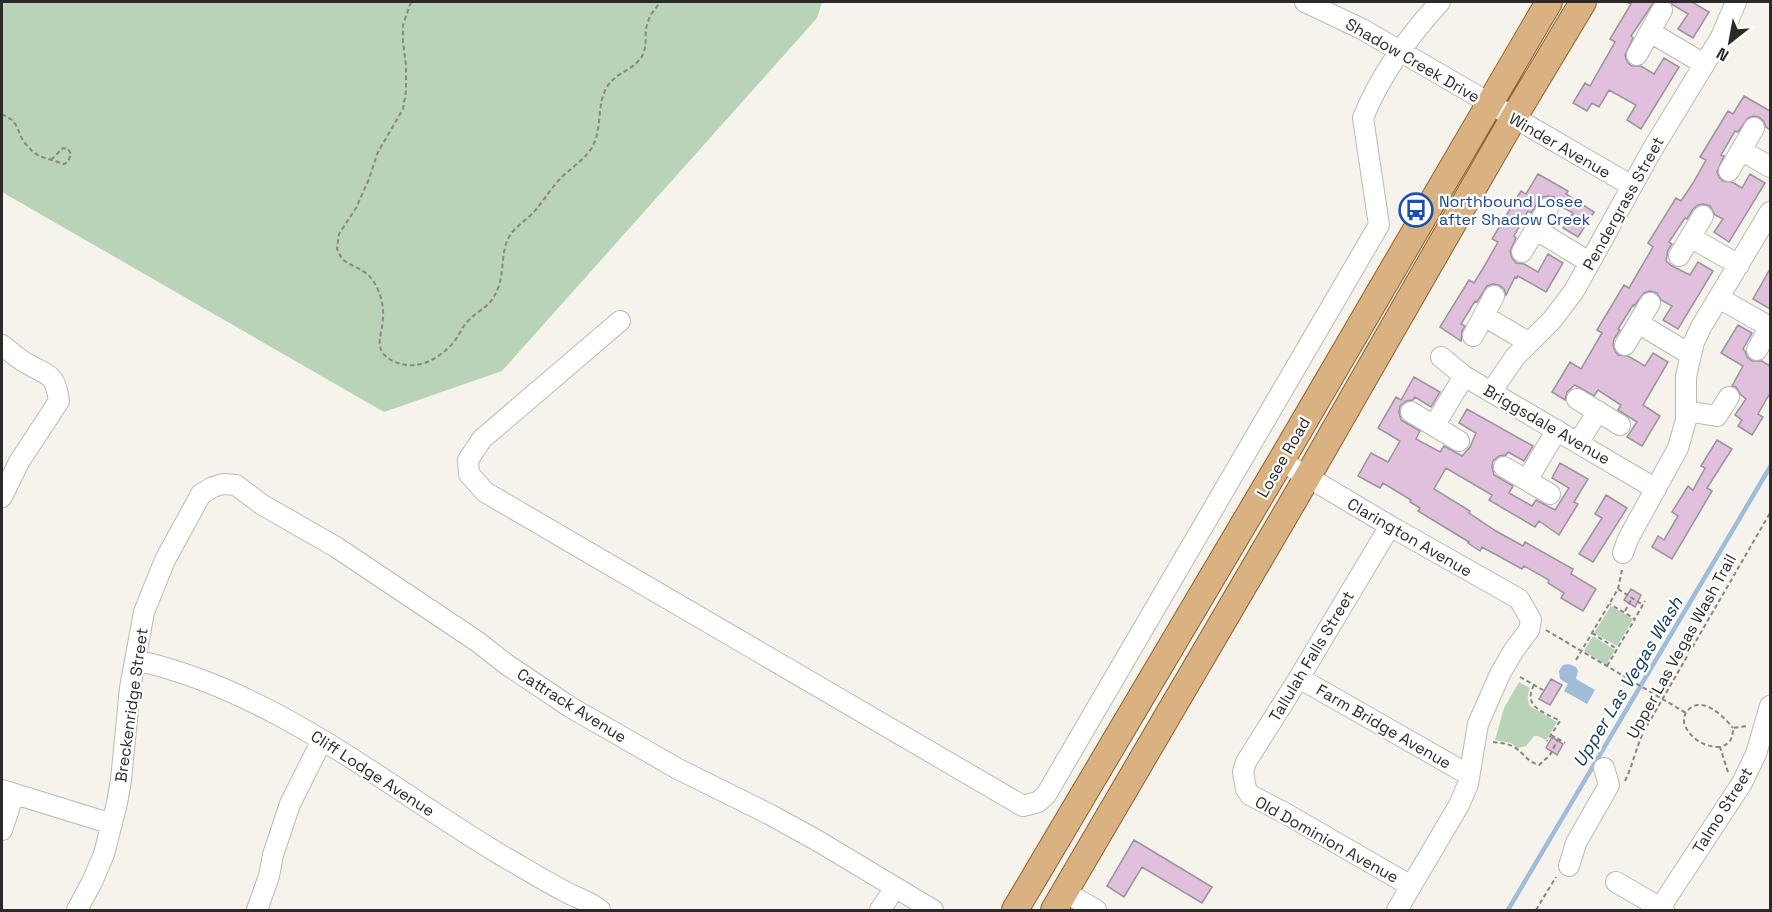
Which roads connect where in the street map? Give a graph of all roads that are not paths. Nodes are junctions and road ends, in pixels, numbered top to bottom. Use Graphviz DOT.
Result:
graph roads {
  1 [pos="1305,2"];
  2 [pos="1440,2"];
  3 [pos="1549,2"];
  4 [pos="1583,2"];
  5 [pos="1736,2"];
  6 [pos="1662,10"];
  7 [pos="1650,32"];
  8 [pos="1400,51"];
  9 [pos="1637,55"];
  10 [pos="1704,64"];
  11 [pos="1489,103"];
  12 [pos="1514,117"];
  13 [pos="1754,128"];
  14 [pos="1741,150"];
  15 [pos="1770,167"];
  16 [pos="1729,171"];
  17 [pos="1632,186"];
  18 [pos="1548,208"];
  19 [pos="1770,212"];
  20 [pos="1702,216"];
  21 [pos="1535,229"];
  22 [pos="1690,237"];
  23 [pos="1522,252"];
  24 [pos="1679,256"];
  25 [pos="1589,262"];
  26 [pos="1739,265"];
  27 [pos="1494,296"];
  28 [pos="1719,298"];
  29 [pos="1650,303"];
  30 [pos="1484,316"];
  31 [pos="620,321"];
  32 [pos="1638,323"];
  33 [pos="1770,327"];
  34 [pos="1473,336"];
  35 [pos="1528,342"];
  36 [pos="2,345"];
  37 [pos="1625,345"];
  38 [pos="1756,350"];
  39 [pos="1691,355"];
  40 [pos="1441,357"];
  41 [pos="1464,376"];
  42 [pos="1491,392"];
  43 [pos="1729,397"];
  44 [pos="1577,399"];
  45 [pos="1598,411"];
  46 [pos="1686,411"];
  47 [pos="1411,412"];
  48 [pos="1620,425"];
  49 [pos="1434,426"];
  50 [pos="1557,430"];
  51 [pos="1459,441"];
  52 [pos="1578,442"];
  53 [pos="1281,461"];
  54 [pos="1504,467"];
  55 [pos="1308,476"];
  56 [pos="1527,480"];
  57 [pos="223,483"];
  58 [pos="1656,489"];
  59 [pos="1550,494"];
  60 [pos="2,497"];
  61 [pos="1390,526"];
  62 [pos="1623,552"];
  63 [pos="135,660"];
  64 [pos="1299,678"];
  65 [pos="1768,715"];
  66 [pos="322,740"];
  67 [pos="1604,768"];
  68 [pos="1469,775"];
  69 [pos="1246,789"];
  70 [pos="8,792"];
  71 [pos="112,824"];
  72 [pos="2,830"];
  73 [pos="1569,866"];
  74 [pos="1616,882"];
  75 [pos="1411,886"];
  76 [pos="895,888"];
  77 [pos="1059,901"];
  78 [pos="1662,909"];
  79 [pos="77,910"];
  80 [pos="257,910"];
  81 [pos="600,910"];
  82 [pos="880,910"];
  83 [pos="933,910"];
  84 [pos="1015,910"];
  85 [pos="1096,910"];
  86 [pos="1397,910"];
  1 -- 8 [label="street, Shadow Creek Drive"];
  2 -- 8 [label="street"];
  3 -- 11 [label="main road, Losee Road"];
  4 -- 12 [label="main road, Losee Road"];
  5 -- 10 [label="street, Pendergrass Street"];
  6 -- 7 [label="street"];
  7 -- 9 [label="street"];
  7 -- 10 [label="street"];
  8 -- 11 [label="street, Shadow Creek Drive"];
  8 -- 31 [label="street"];
  10 -- 17 [label="street, Pendergrass Street"];
  11 -- 12 [label="street, Winder Avenue"];
  11 -- 53 [label="main road, Losee Road"];
  12 -- 17 [label="street, Winder Avenue"];
  12 -- 55 [label="main road, Losee Road"];
  13 -- 14 [label="street"];
  14 -- 15 [label="street"];
  14 -- 16 [label="street"];
  17 -- 25 [label="street, Pendergrass Street"];
  18 -- 21 [label="street"];
  19 -- 26 [label="street"];
  20 -- 22 [label="street"];
  21 -- 23 [label="street"];
  21 -- 25 [label="street"];
  22 -- 24 [label="street"];
  22 -- 26 [label="street"];
  25 -- 35 [label="street, Pendergrass Street"];
  26 -- 28 [label="street"];
  27 -- 30 [label="street"];
  28 -- 33 [label="street"];
  28 -- 39 [label="street"];
  29 -- 32 [label="street"];
  30 -- 34 [label="street"];
  30 -- 35 [label="street"];
  32 -- 37 [label="street"];
  32 -- 39 [label="street"];
  33 -- 38 [label="street"];
  35 -- 42 [label="street, Pendergrass Street"];
  36 -- 60 [label="street"];
  39 -- 46 [label="street"];
  40 -- 41 [label="street, Briggsdale Avenue"];
  41 -- 42 [label="street, Briggsdale Avenue"];
  41 -- 49 [label="street"];
  42 -- 50 [label="street, Briggsdale Avenue"];
  43 -- 46 [label="street"];
  44 -- 45 [label="street"];
  45 -- 48 [label="street"];
  45 -- 52 [label="street"];
  46 -- 58 [label="street"];
  47 -- 49 [label="street"];
  49 -- 51 [label="street"];
  50 -- 52 [label="street, Briggsdale Avenue"];
  50 -- 56 [label="street"];
  52 -- 58 [label="street, Briggsdale Avenue"];
  53 -- 55 [label="street, Clarington Avenue"];
  53 -- 84 [label="main road, Losee Road"];
  54 -- 56 [label="street"];
  55 -- 61 [label="street, Clarington Avenue"];
  55 -- 77 [label="main road, Losee Road"];
  56 -- 59 [label="street"];
  57 -- 63 [label="street, Breckenridge Street"];
  57 -- 76 [label="street, Cattrack Avenue"];
  58 -- 62 [label="street"];
  61 -- 64 [label="street, Tallulah Falls Street"];
  61 -- 68 [label="street, Clarington Avenue"];
  63 -- 66 [label="street, Cliff Lodge Avenue"];
  63 -- 71 [label="street, Breckenridge Street"];
  64 -- 68 [label="street, Farm Bridge Avenue"];
  64 -- 69 [label="street, Tallulah Falls Street"];
  65 -- 78 [label="street, Talmo Street"];
  66 -- 80 [label="street"];
  66 -- 81 [label="street, Cliff Lodge Avenue"];
  67 -- 73 [label="street"];
  68 -- 75 [label="street"];
  69 -- 75 [label="street, Old Dominion Avenue"];
  70 -- 71 [label="street"];
  70 -- 72 [label="street"];
  71 -- 79 [label="street, Breckenridge Street"];
  74 -- 78 [label="street"];
  75 -- 86 [label="street"];
  76 -- 82 [label="street"];
  76 -- 83 [label="street, Cattrack Avenue"];
  77 -- 85 [label="street"];
}
